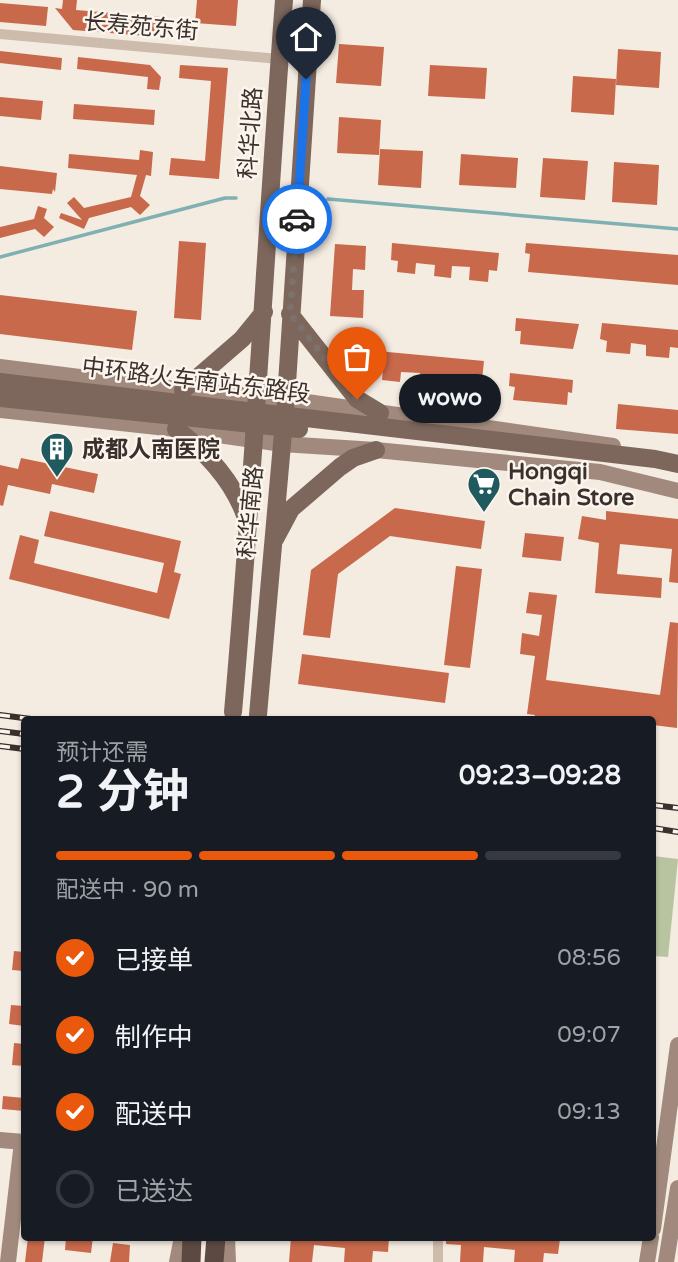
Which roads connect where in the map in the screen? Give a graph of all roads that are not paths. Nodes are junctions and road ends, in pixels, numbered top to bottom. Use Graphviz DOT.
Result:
graph roads {
  1 [pos="284,0"];
  2 [pos="312,0"];
  3 [pos="0,34"];
  4 [pos="279,59"];
  5 [pos="264,312"];
  6 [pos="290,314"];
  7 [pos="0,367"];
  8 [pos="0,382"];
  9 [pos="183,390"];
  10 [pos="257,397"];
  11 [pos="0,398"];
  12 [pos="286,399"];
  13 [pos="0,410"];
  14 [pos="380,413"];
  15 [pos="176,429"];
  16 [pos="253,441"];
  17 [pos="282,444"];
  18 [pos="376,450"];
  19 [pos="678,455"];
  20 [pos="678,464"];
  21 [pos="678,476"];
  22 [pos="678,491"];
  23 [pos="249,529"];
  24 [pos="272,545"];
  25 [pos="233,712"];
  26 [pos="258,715"];
  27 [pos="678,1045"];
  28 [pos="0,1140"];
  29 [pos="21,1142"];
  30 [pos="21,1158"];
  31 [pos="678,1188"];
  32 [pos="656,1204"];
  33 [pos="676,1215"];
  34 [pos="656,1218"];
  35 [pos="181,1241"];
  36 [pos="192,1241"];
  37 [pos="216,1241"];
  38 [pos="227,1241"];
  39 [pos="438,1241"];
  40 [pos="650,1241"];
  41 [pos="8,1262"];
  42 [pos="177,1262"];
  43 [pos="191,1262"];
  44 [pos="214,1262"];
  45 [pos="228,1262"];
  46 [pos="438,1262"];
  47 [pos="647,1262"];
  48 [pos="666,1262"];
  1 -- 4 [label="main road, 科华北路"];
  2 -- 6 [label="main road"];
  3 -- 4 [label="street, 长寿苑东街"];
  4 -- 5 [label="main road, 科华北路"];
  5 -- 9 [label="main road"];
  5 -- 10 [label="main road, 科华南路"];
  6 -- 12 [label="main road, 科华南路"];
  6 -- 14 [label="main road"];
  7 -- 9 [label="main road"];
  8 -- 20 [label="main road, 中环路火车南站东路段, bridge"];
  9 -- 10 [label="main road"];
  10 -- 12 [label="main road"];
  10 -- 16 [label="main road, 科华南路"];
  11 -- 21 [label="main road, 中环路火车南站东路段, bridge"];
  12 -- 14 [label="main road"];
  12 -- 17 [label="main road, 科华南路"];
  13 -- 15 [label="main road"];
  14 -- 19 [label="main road"];
  15 -- 16 [label="main road"];
  15 -- 23 [label="main road"];
  16 -- 17 [label="main road"];
  16 -- 23 [label="main road, 科华南路"];
  17 -- 18 [label="main road"];
  17 -- 24 [label="main road, 科华南路"];
  18 -- 22 [label="main road"];
  18 -- 24 [label="main road"];
  23 -- 25 [label="main road, 科华南路"];
  24 -- 26 [label="main road, 科华南路"];
  27 -- 32 [label="main road"];
  28 -- 29 [label="main road"];
  30 -- 41 [label="main road"];
  31 -- 33 [label="main road"];
  33 -- 34 [label="main road"];
  33 -- 48 [label="main road"];
  35 -- 42 [label="main road"];
  36 -- 43 [label="highway"];
  37 -- 44 [label="highway"];
  38 -- 45 [label="main road"];
  39 -- 46 [label="street"];
  40 -- 47 [label="main road"];
}
